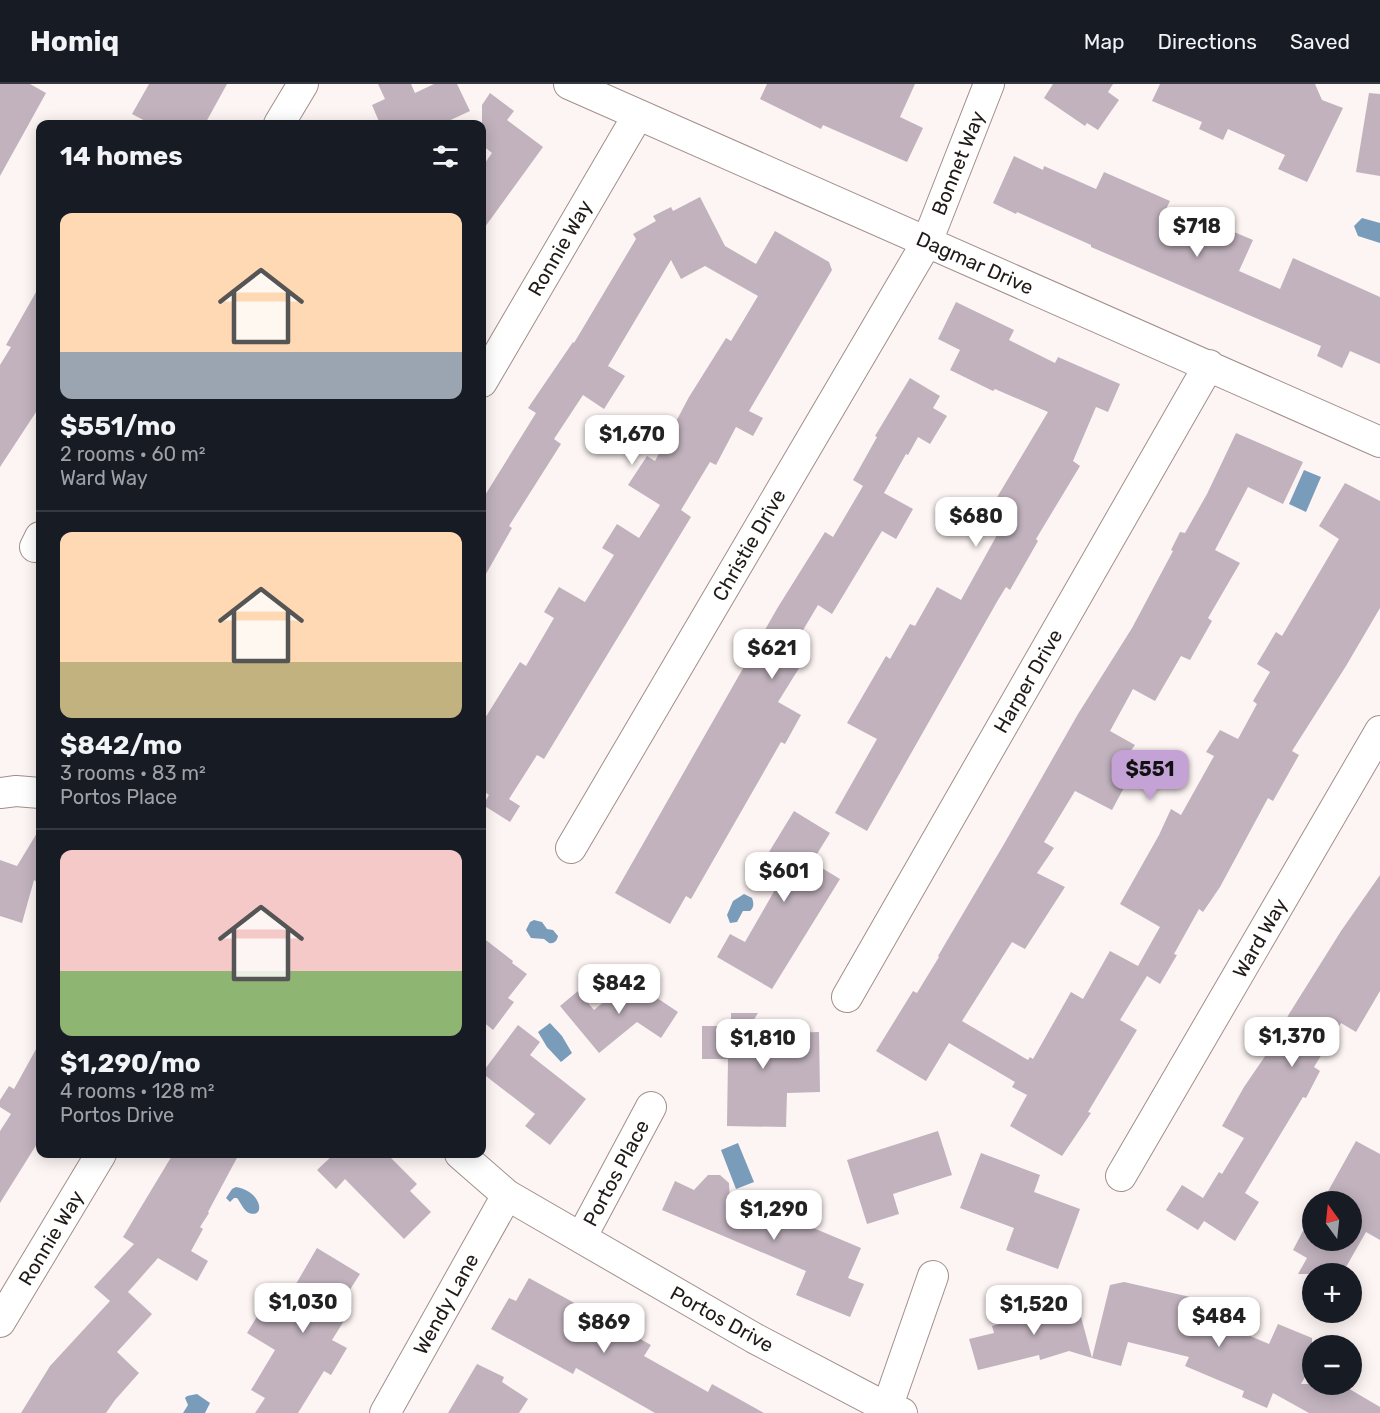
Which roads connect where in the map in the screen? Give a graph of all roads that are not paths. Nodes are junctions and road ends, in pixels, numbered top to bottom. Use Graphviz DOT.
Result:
graph roads {
  1 [pos="303,84"];
  2 [pos="569,84"];
  3 [pos="989,84"];
  4 [pos="638,115"];
  5 [pos="281,120"];
  6 [pos="927,242"];
  7 [pos="1209,365"];
  8 [pos="486,375"];
  9 [pos="1380,442"];
  10 [pos="1380,731"];
  11 [pos="36,792"];
  12 [pos="0,793"];
  13 [pos="571,848"];
  14 [pos="847,997"];
  15 [pos="651,1107"];
  16 [pos="99,1158"];
  17 [pos="465,1158"];
  18 [pos="1121,1176"];
  19 [pos="507,1195"];
  20 [pos="582,1238"];
  21 [pos="933,1276"];
  22 [pos="0,1322"];
  23 [pos="895,1411"];
  24 [pos="385,1413"];
  1 -- 5 [label="street"];
  2 -- 4 [label="street, Dagmar Drive"];
  3 -- 6 [label="street, Bonnet Way"];
  4 -- 6 [label="street, Dagmar Drive"];
  4 -- 8 [label="street, Ronnie Way"];
  6 -- 7 [label="street, Dagmar Drive"];
  6 -- 13 [label="street, Christie Drive"];
  7 -- 9 [label="street, Dagmar Drive"];
  7 -- 14 [label="street, Harper Drive"];
  10 -- 18 [label="street, Ward Way"];
  11 -- 12 [label="street"];
  15 -- 20 [label="street, Portos Place"];
  16 -- 22 [label="street, Ronnie Way"];
  17 -- 19 [label="street, Portos Drive"];
  19 -- 20 [label="street, Portos Drive"];
  19 -- 24 [label="street, Wendy Lane"];
  20 -- 23 [label="street, Portos Drive"];
  21 -- 23 [label="street"];
}
